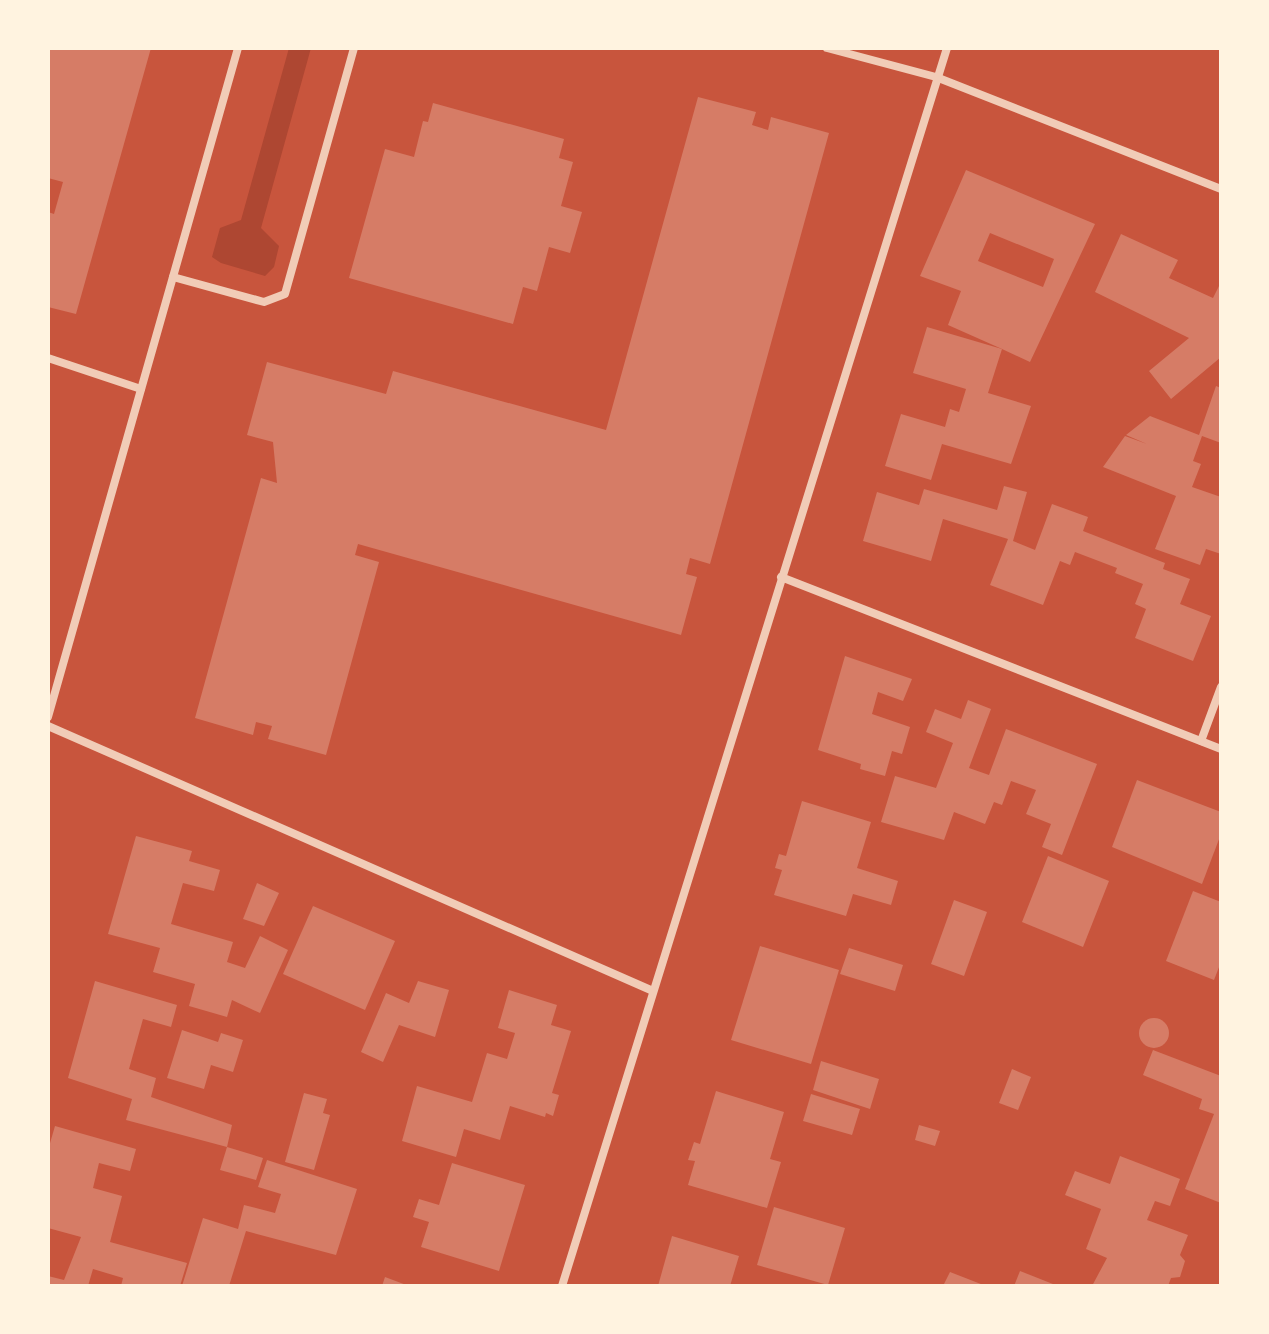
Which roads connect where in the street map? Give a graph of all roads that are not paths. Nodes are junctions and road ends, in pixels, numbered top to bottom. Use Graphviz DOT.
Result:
graph roads {
  1 [pos="238,48"];
  2 [pos="354,48"];
  3 [pos="827,48"];
  4 [pos="947,48"];
  5 [pos="936,77"];
  6 [pos="1221,189"];
  7 [pos="173,277"];
  8 [pos="48,358"];
  9 [pos="141,389"];
  10 [pos="781,577"];
  11 [pos="1221,687"];
  12 [pos="48,717"];
  13 [pos="48,726"];
  14 [pos="1201,741"];
  15 [pos="1221,749"];
  16 [pos="653,991"];
  17 [pos="562,1286"];
  1 -- 7 [label="street"];
  2 -- 7 [label="street"];
  3 -- 5 [label="street"];
  4 -- 5 [label="street"];
  5 -- 6 [label="street"];
  5 -- 10 [label="street"];
  7 -- 9 [label="street"];
  8 -- 9 [label="street"];
  9 -- 12 [label="street"];
  10 -- 14 [label="street"];
  10 -- 16 [label="street"];
  11 -- 14 [label="street"];
  13 -- 16 [label="street"];
  14 -- 15 [label="street"];
  16 -- 17 [label="street"];
}
